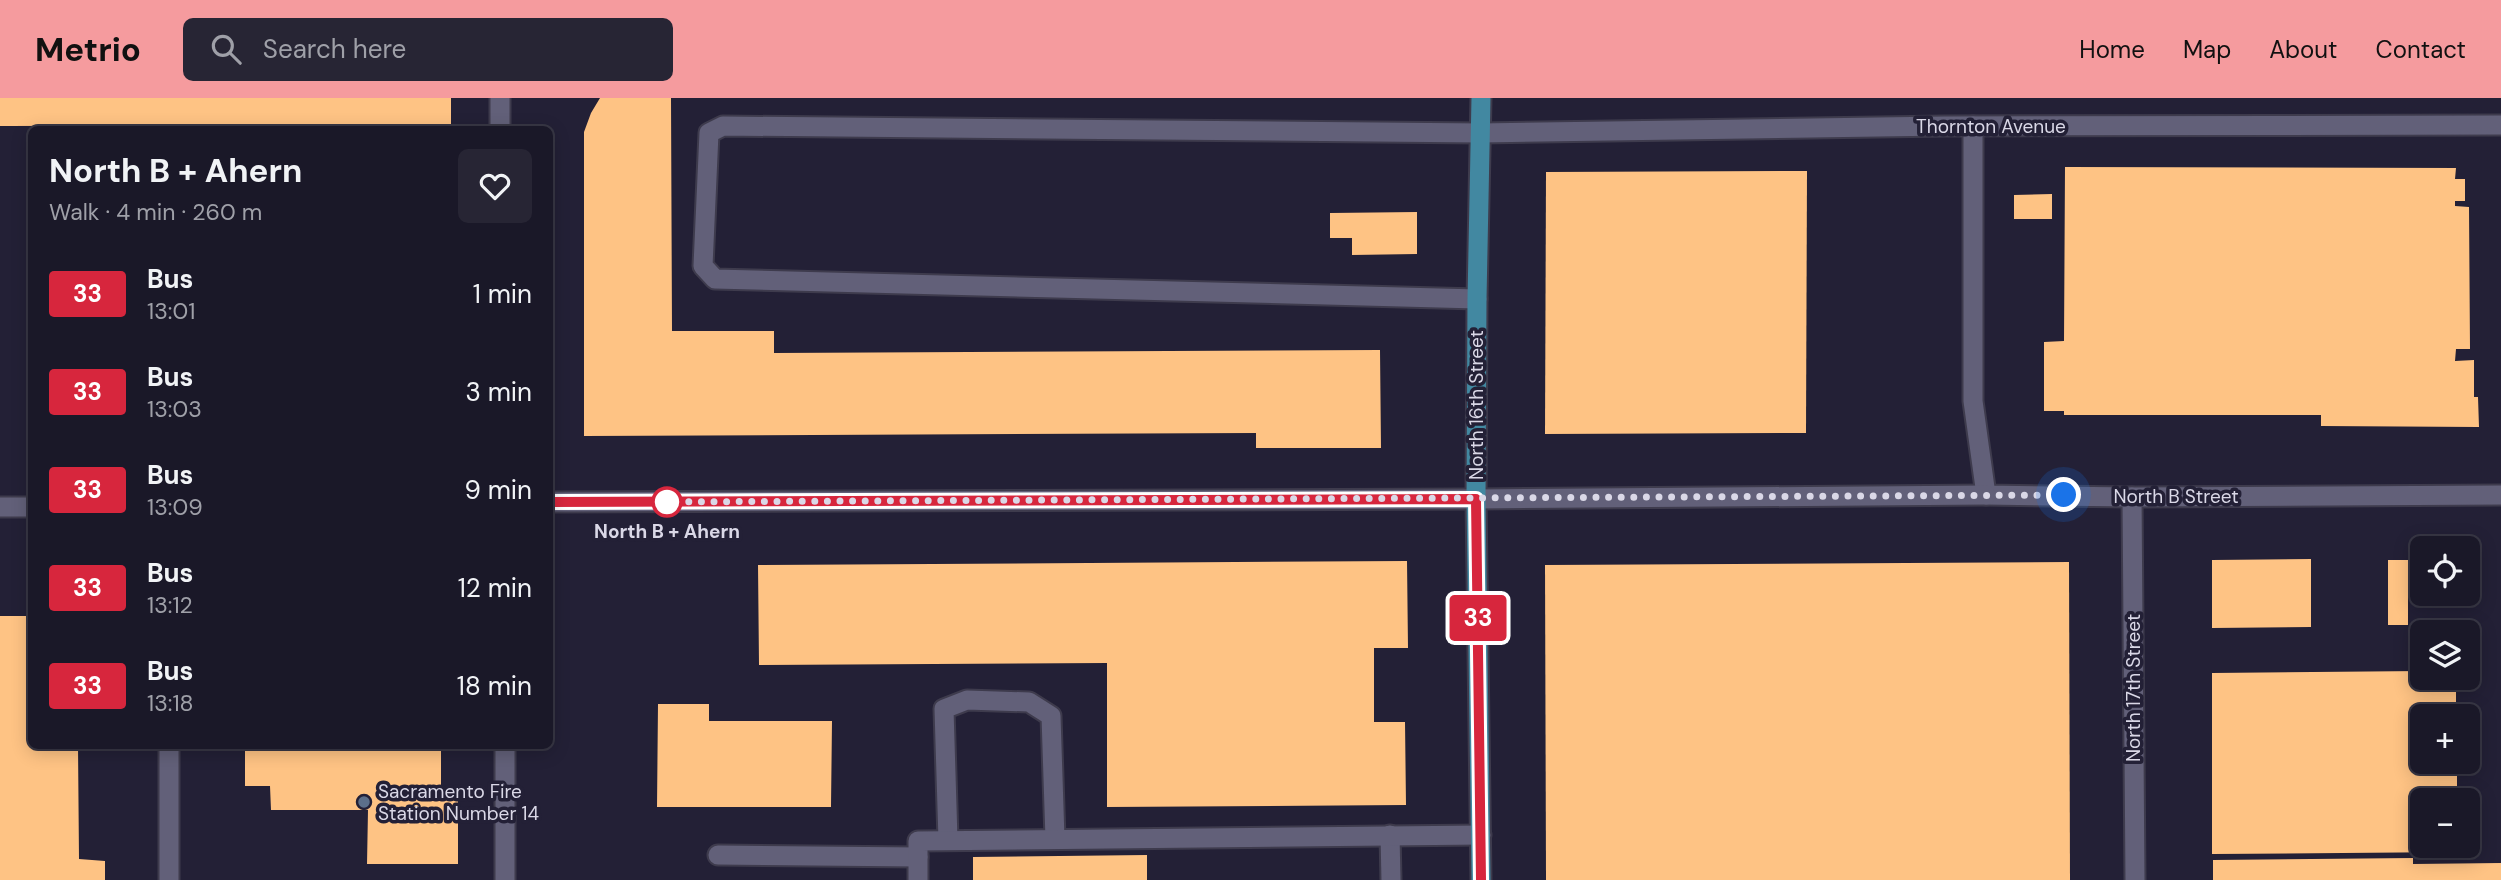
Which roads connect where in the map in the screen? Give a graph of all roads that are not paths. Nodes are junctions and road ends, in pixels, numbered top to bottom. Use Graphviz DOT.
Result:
graph roads {
  1 [pos="500,98"];
  2 [pos="1481,98"];
  3 [pos="2501,125"];
  4 [pos="500,126"];
  5 [pos="1973,126"];
  6 [pos="1481,134"];
  7 [pos="1477,299"];
  8 [pos="1986,495"];
  9 [pos="2501,495"];
  10 [pos="2132,497"];
  11 [pos="1476,499"];
  12 [pos="553,502"];
  13 [pos="0,507"];
  14 [pos="28,507"];
  15 [pos="169,749"];
  16 [pos="505,749"];
  17 [pos="1390,835"];
  18 [pos="1481,835"];
  19 [pos="1055,839"];
  20 [pos="948,840"];
  21 [pos="718,855"];
  22 [pos="918,857"];
  23 [pos="169,880"];
  24 [pos="505,880"];
  25 [pos="918,880"];
  26 [pos="1391,880"];
  27 [pos="1481,880"];
  28 [pos="2134,880"];
  1 -- 4 [label="street"];
  2 -- 6 [label="main road, North 16th Street"];
  3 -- 5 [label="street, Thornton Avenue"];
  5 -- 6 [label="street, Thornton Avenue"];
  5 -- 8 [label="street"];
  6 -- 7 [label="main road, North 16th Street"];
  6 -- 7 [label="street, Thornton Avenue"];
  7 -- 11 [label="main road, North 16th Street"];
  8 -- 10 [label="street, North B Street"];
  8 -- 11 [label="street, North B Street"];
  9 -- 10 [label="street, North B Street"];
  10 -- 28 [label="street, North 17th Street"];
  11 -- 12 [label="street, North B Street"];
  11 -- 18 [label="main road, North 16th Street"];
  13 -- 14 [label="street"];
  15 -- 23 [label="street"];
  16 -- 24 [label="street"];
  17 -- 18 [label="street"];
  17 -- 19 [label="street"];
  17 -- 26 [label="street"];
  18 -- 27 [label="main road, North 16th Street"];
  19 -- 20 [label="street"];
  19 -- 20 [label="street"];
  20 -- 22 [label="street"];
  21 -- 22 [label="street"];
  22 -- 25 [label="street"];
}
